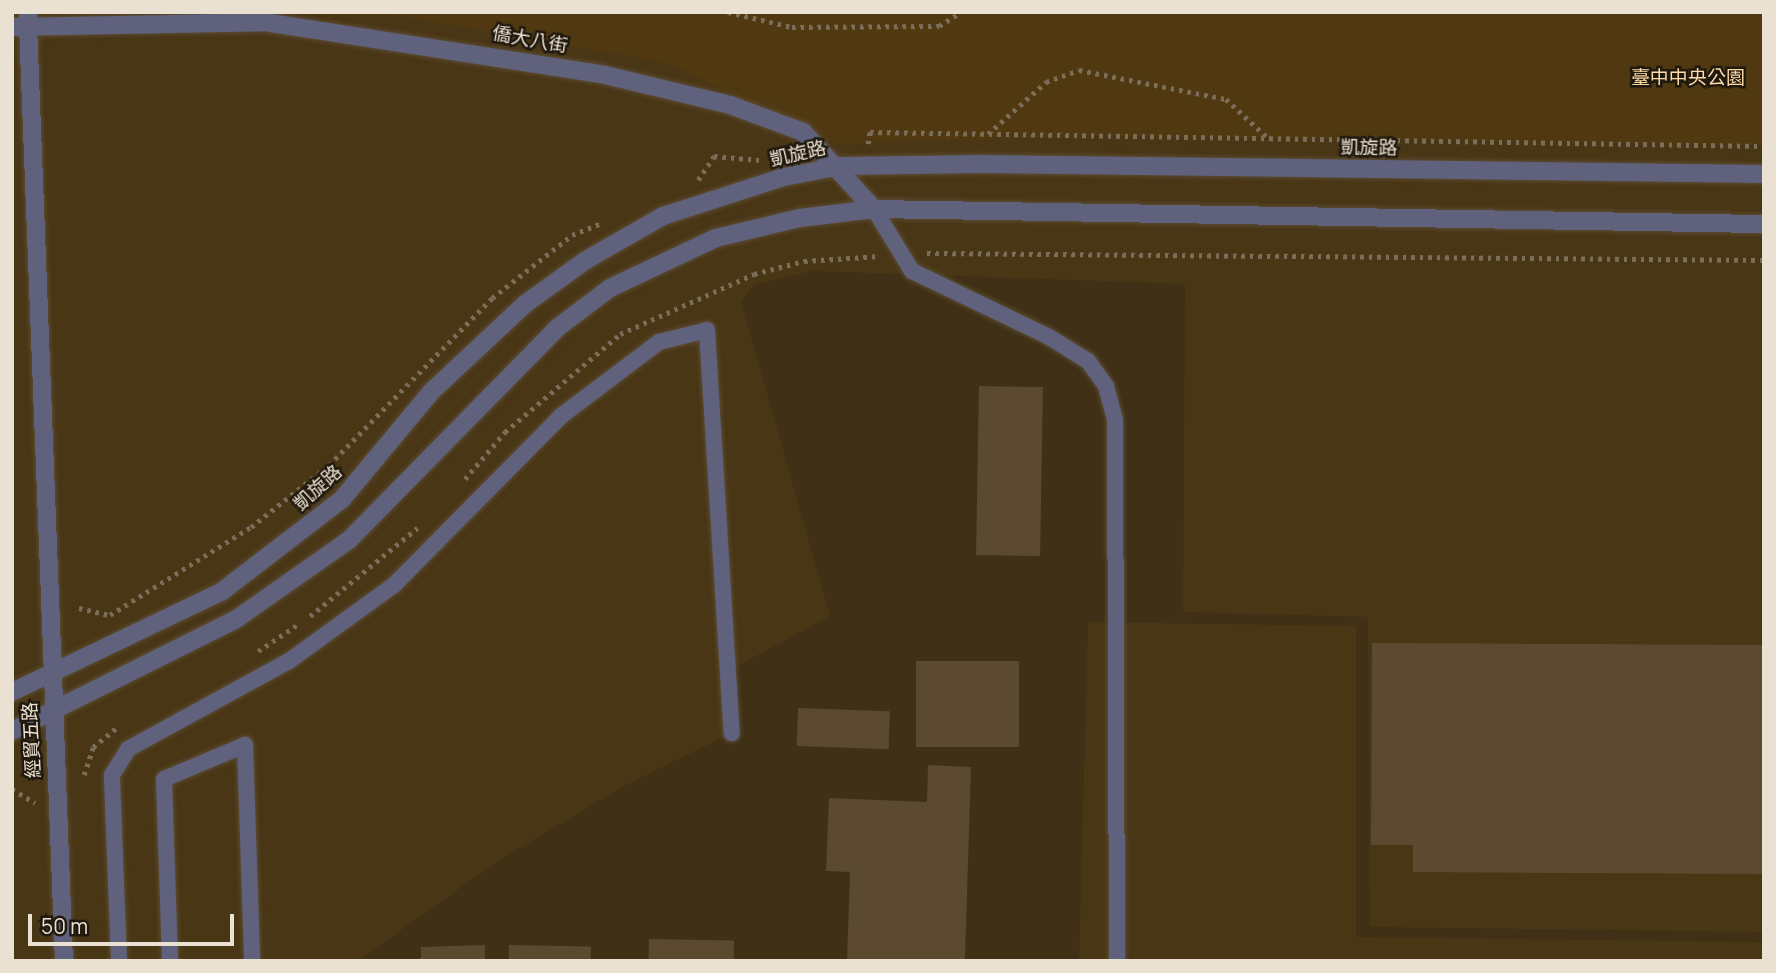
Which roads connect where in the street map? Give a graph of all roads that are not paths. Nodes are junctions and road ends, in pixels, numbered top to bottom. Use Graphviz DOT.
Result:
graph roads {
  1 [pos="23,21"];
  2 [pos="841,166"];
  3 [pos="1764,174"];
  4 [pos="874,209"];
  5 [pos="1764,224"];
  6 [pos="49,675"];
  7 [pos="12,692"];
  8 [pos="53,710"];
  9 [pos="12,731"];
  10 [pos="732,733"];
  11 [pos="64,961"];
  12 [pos="120,961"];
  13 [pos="170,961"];
  14 [pos="252,961"];
  15 [pos="1117,961"];
  1 -- 2 [label="street, 僑大八街"];
  1 -- 6 [label="street, 經貿五路"];
  2 -- 3 [label="street, 凱旋路"];
  2 -- 4 [label="street, 僑大八街"];
  2 -- 6 [label="street, 凱旋路"];
  4 -- 5 [label="street"];
  4 -- 8 [label="street"];
  4 -- 15 [label="lane"];
  6 -- 7 [label="street, 凱旋路"];
  6 -- 8 [label="street, 經貿五路"];
  8 -- 9 [label="street"];
  8 -- 11 [label="street, 經貿五路"];
  10 -- 12 [label="lane"];
  13 -- 14 [label="lane"];
}
